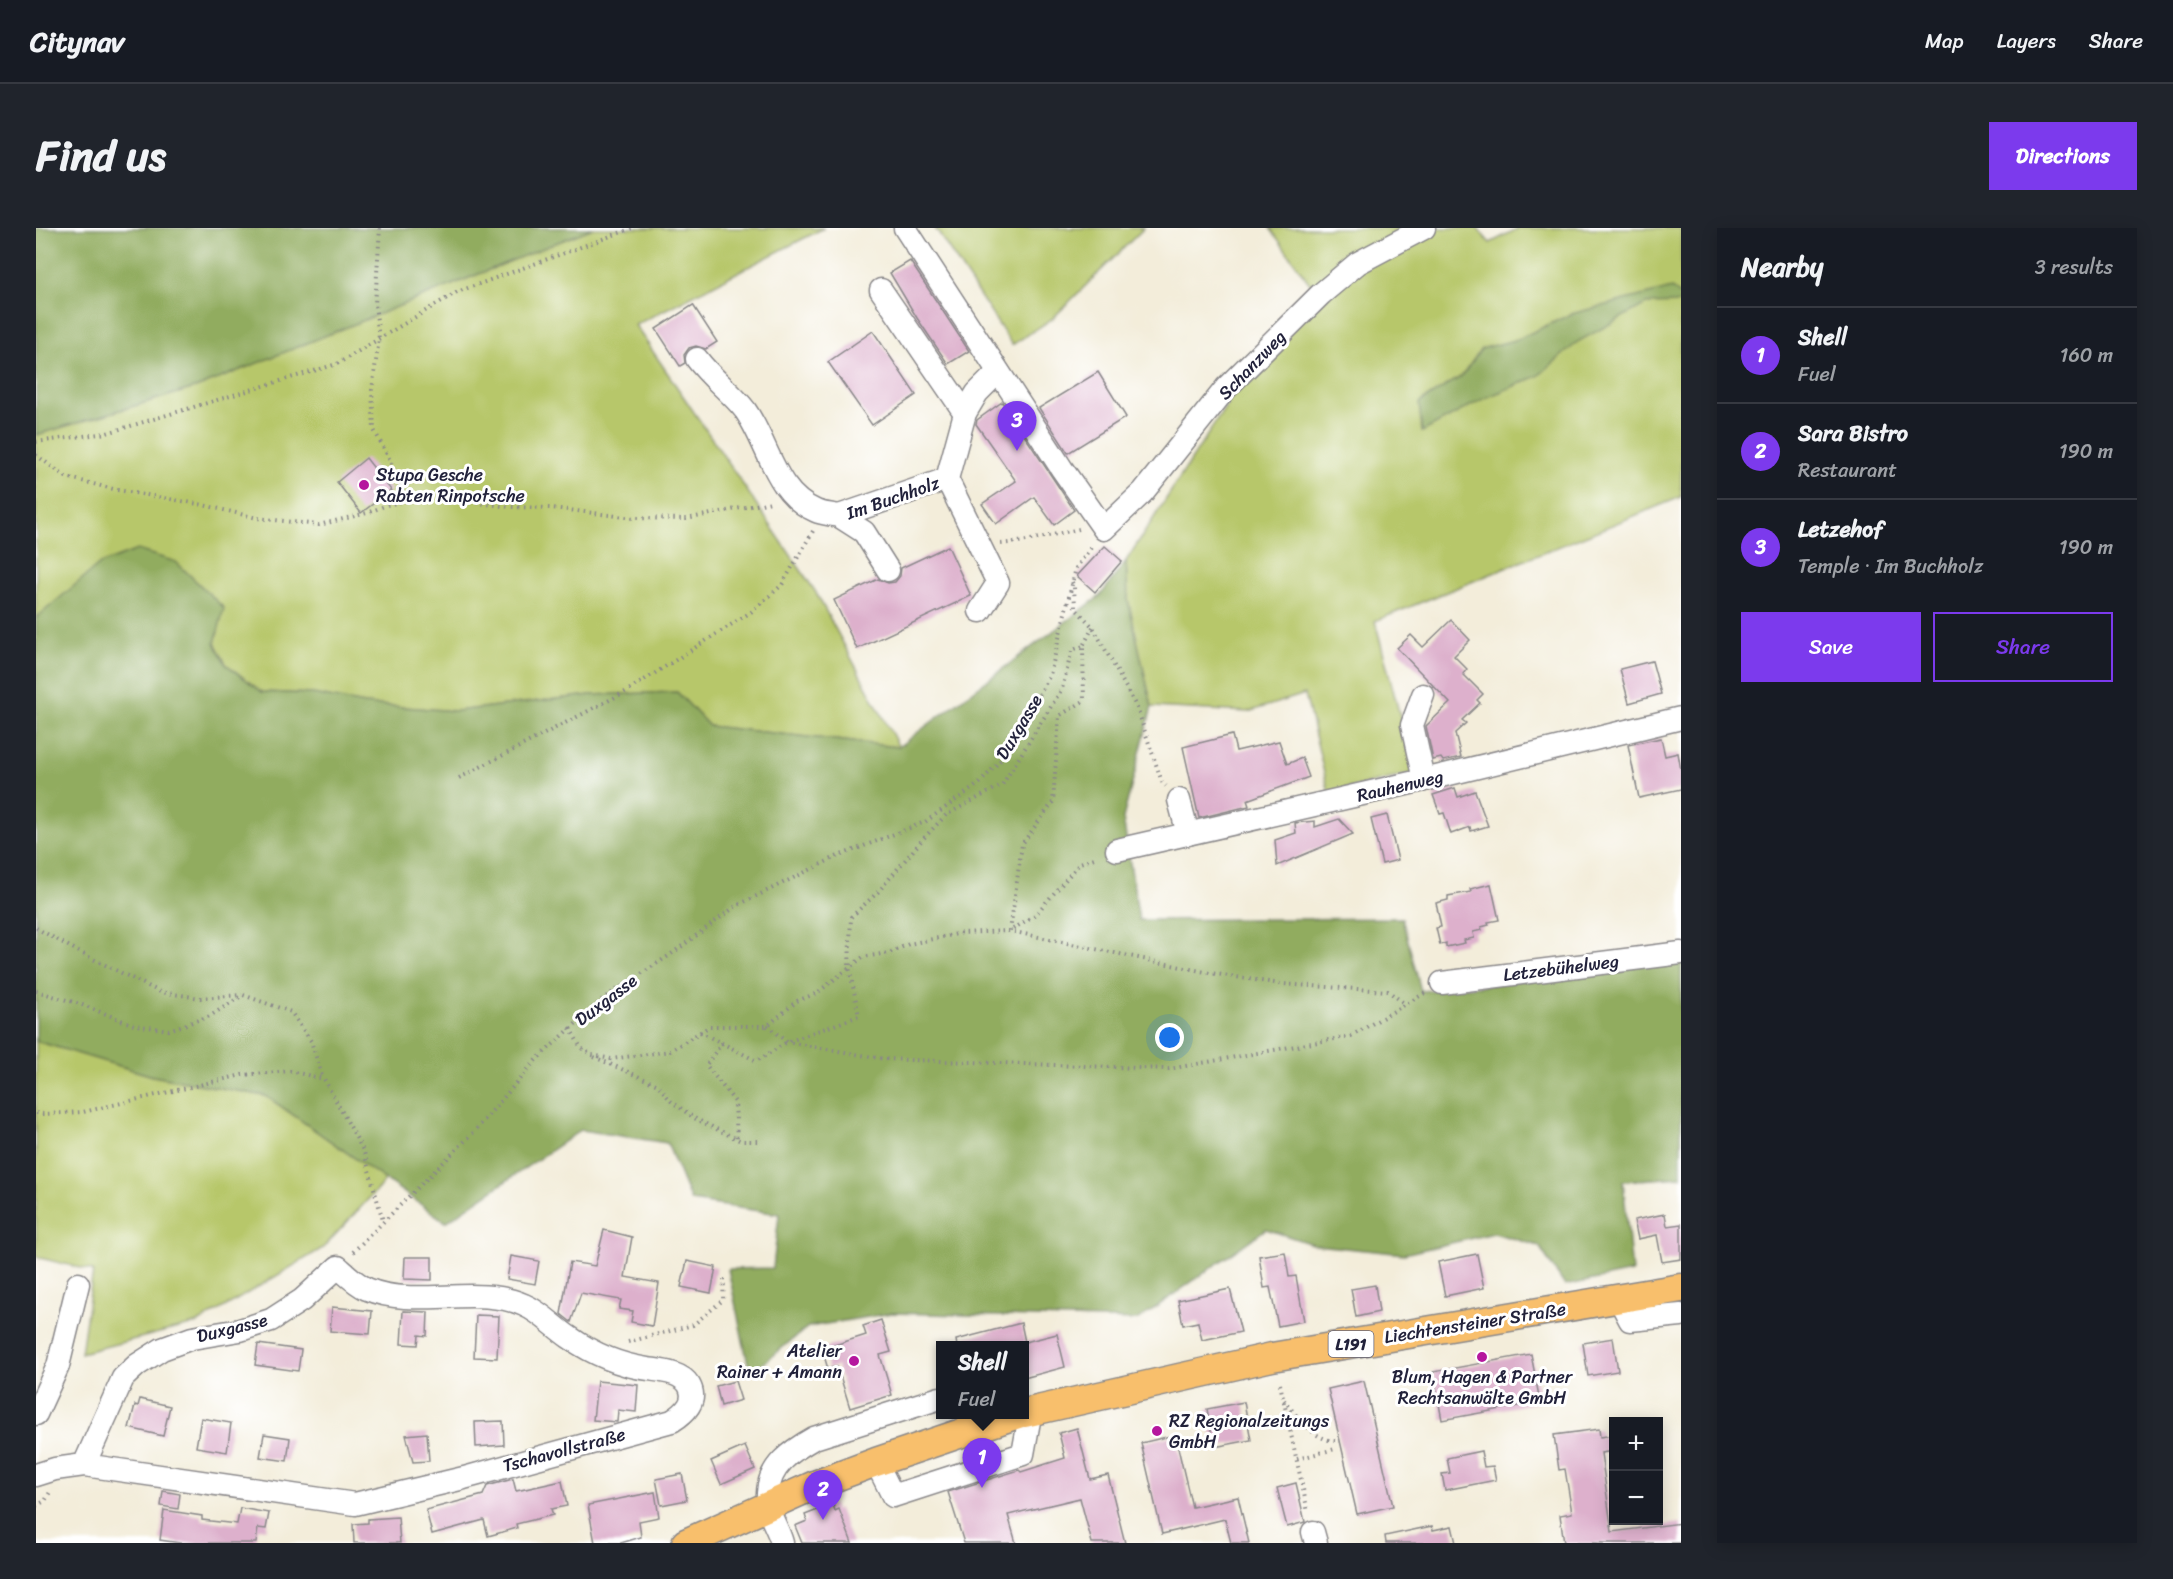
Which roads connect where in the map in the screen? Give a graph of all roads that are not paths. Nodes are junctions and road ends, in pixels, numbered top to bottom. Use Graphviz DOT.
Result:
graph roads {
  1 [pos="905,228"];
  2 [pos="1424,228"];
  3 [pos="881,290"];
  4 [pos="697,359"];
  5 [pos="998,372"];
  6 [pos="965,413"];
  7 [pos="947,480"];
  8 [pos="839,516"];
  9 [pos="888,570"];
  10 [pos="980,611"];
  11 [pos="1423,695"];
  12 [pos="1681,718"];
  13 [pos="1424,780"];
  14 [pos="1179,800"];
  15 [pos="1188,834"];
  16 [pos="1117,850"];
  17 [pos="1681,953"];
  18 [pos="1442,983"];
  19 [pos="338,1267"];
  20 [pos="78,1284"];
  21 [pos="1681,1288"];
  22 [pos="1619,1299"];
  23 [pos="1681,1315"];
  24 [pos="936,1399"];
  25 [pos="1029,1412"];
  26 [pos="36,1414"];
  27 [pos="1003,1419"];
  28 [pos="1019,1419"];
  29 [pos="876,1461"];
  30 [pos="84,1465"];
  31 [pos="36,1475"];
  32 [pos="768,1507"];
  33 [pos="686,1543"];
  34 [pos="782,1543"];
  1 -- 5 [label="street"];
  2 -- 5 [label="street, Schanzweg"];
  3 -- 6 [label="street"];
  4 -- 8 [label="street"];
  5 -- 6 [label="street, Im Buchholz"];
  6 -- 7 [label="street, Im Buchholz"];
  7 -- 8 [label="street, Im Buchholz"];
  7 -- 10 [label="street, Im Buchholz"];
  8 -- 9 [label="street, Im Buchholz"];
  11 -- 13 [label="street"];
  12 -- 13 [label="street, Rauhenweg"];
  13 -- 15 [label="street, Rauhenweg"];
  14 -- 15 [label="street"];
  15 -- 16 [label="street, Rauhenweg"];
  17 -- 18 [label="street, Letzebühelweg"];
  19 -- 30 [label="street, Duxgasse"];
  19 -- 30 [label="street, Tschavollstraße"];
  20 -- 26 [label="street"];
  21 -- 22 [label="main road, Liechtensteiner Straße / L191"];
  22 -- 23 [label="street"];
  22 -- 25 [label="main road, Liechtensteiner Straße / L191"];
  24 -- 32 [label="street"];
  27 -- 29 [label="main road, Liechtensteiner Straße / L191"];
  28 -- 29 [label="street"];
  29 -- 32 [label="main road, Liechtensteiner Straße / L191"];
  30 -- 31 [label="street, Tschavollstraße"];
  32 -- 33 [label="main road, Liechtensteiner Straße / L191"];
  32 -- 34 [label="street"];
}
